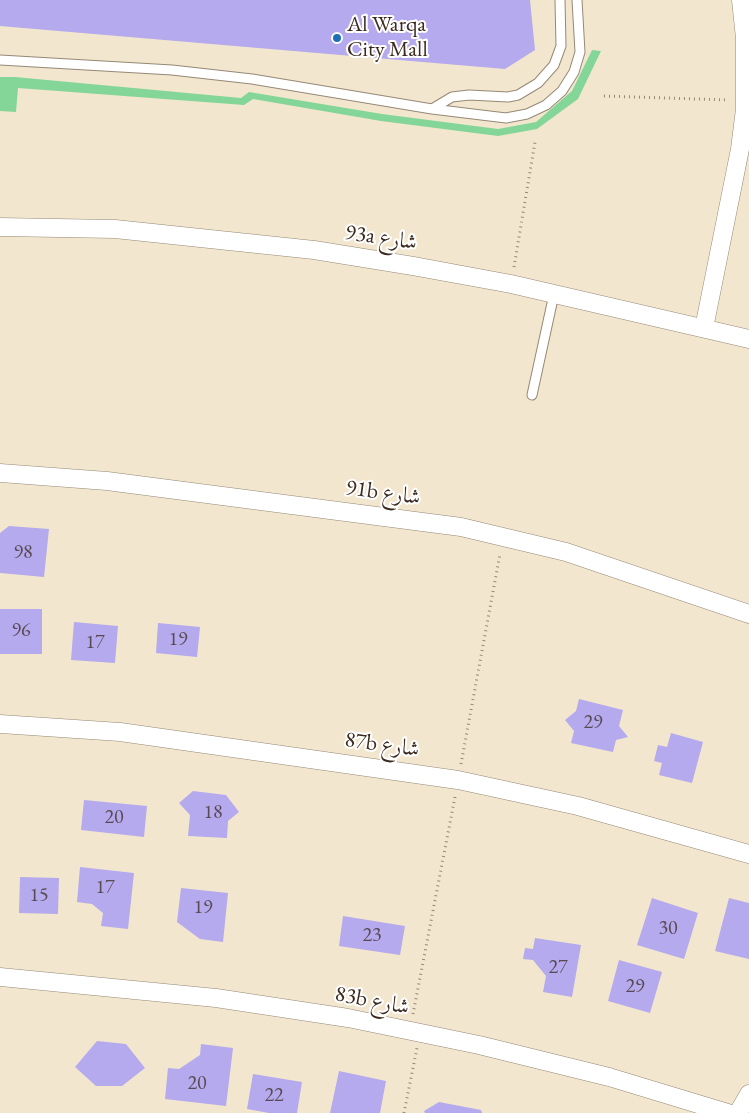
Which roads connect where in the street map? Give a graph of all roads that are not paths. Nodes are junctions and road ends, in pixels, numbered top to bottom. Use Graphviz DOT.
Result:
graph roads {
  1 [pos="560,0"];
  2 [pos="577,0"];
  3 [pos="741,0"];
  4 [pos="0,60"];
  5 [pos="432,110"];
  6 [pos="0,227"];
  7 [pos="554,294"];
  8 [pos="704,328"];
  9 [pos="749,339"];
  10 [pos="532,394"];
  11 [pos="0,473"];
  12 [pos="749,614"];
  13 [pos="0,724"];
  14 [pos="749,854"];
  15 [pos="0,977"];
  16 [pos="749,1094"];
  17 [pos="728,1113"];
  18 [pos="738,1113"];
  1 -- 5 [label="lane"];
  2 -- 5 [label="lane"];
  3 -- 8 [label="street"];
  4 -- 5 [label="lane"];
  6 -- 7 [label="street, 93a شارع"];
  7 -- 8 [label="street, 93a شارع"];
  7 -- 10 [label="lane"];
  8 -- 9 [label="street, 93a شارع"];
  11 -- 12 [label="street, 91b شارع"];
  13 -- 14 [label="street, 87b شارع"];
  15 -- 17 [label="street, 83b شارع"];
  16 -- 18 [label="street"];
}
